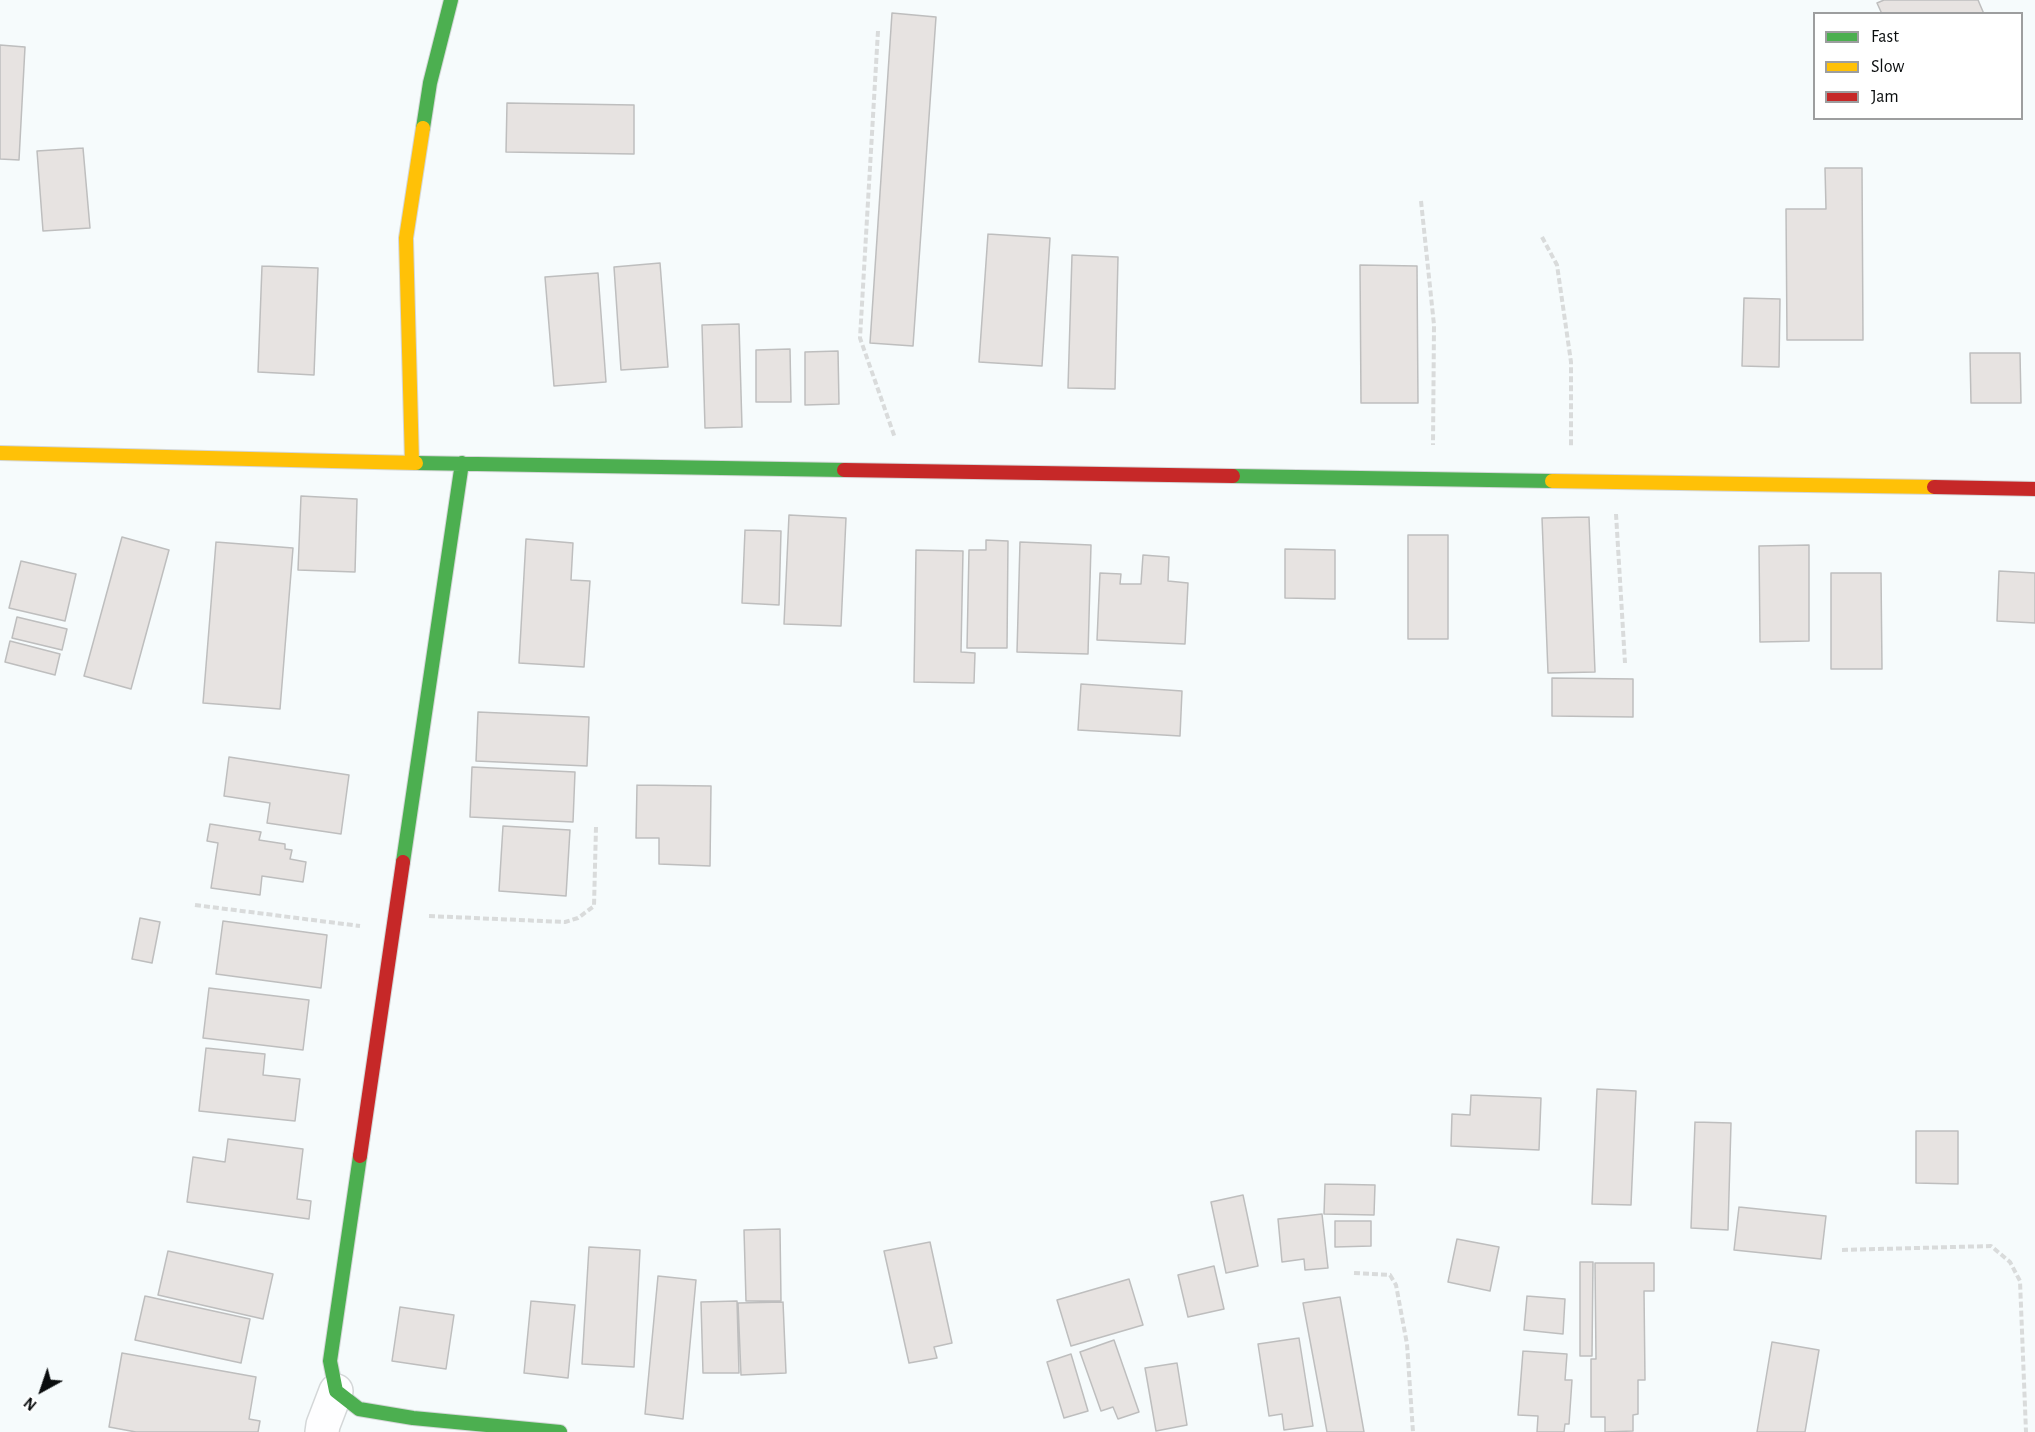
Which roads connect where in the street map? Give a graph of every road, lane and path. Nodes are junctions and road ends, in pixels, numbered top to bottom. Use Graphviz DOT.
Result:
graph roads {
  1 [pos="451,0"];
  2 [pos="878,31"];
  3 [pos="1421,201"];
  4 [pos="1542,237"];
  5 [pos="0,453"];
  6 [pos="462,463"];
  7 [pos="411,464"];
  8 [pos="906,470"];
  9 [pos="1433,479"];
  10 [pos="1571,481"];
  11 [pos="1614,482"];
  12 [pos="2035,489"];
  13 [pos="1624,663"];
  14 [pos="596,827"];
  15 [pos="195,904"];
  16 [pos="395,914"];
  17 [pos="393,930"];
  18 [pos="1842,1250"];
  19 [pos="1354,1274"];
  20 [pos="336,1391"];
  21 [pos="322,1432"];
  22 [pos="560,1432"];
  23 [pos="1413,1432"];
  24 [pos="2026,1432"];
  1 -- 7 [label="street"];
  2 -- 8 [label="path"];
  3 -- 9 [label="path"];
  4 -- 10 [label="path"];
  5 -- 7 [label="street"];
  6 -- 7 [label="street"];
  6 -- 8 [label="street"];
  6 -- 16 [label="street"];
  8 -- 9 [label="street"];
  9 -- 10 [label="street"];
  10 -- 11 [label="street"];
  11 -- 12 [label="street"];
  11 -- 13 [label="path"];
  14 -- 16 [label="path"];
  15 -- 17 [label="path"];
  16 -- 17 [label="street"];
  17 -- 20 [label="street"];
  18 -- 24 [label="path"];
  19 -- 23 [label="path"];
  20 -- 21 [label="street"];
  20 -- 22 [label="street"];
}
